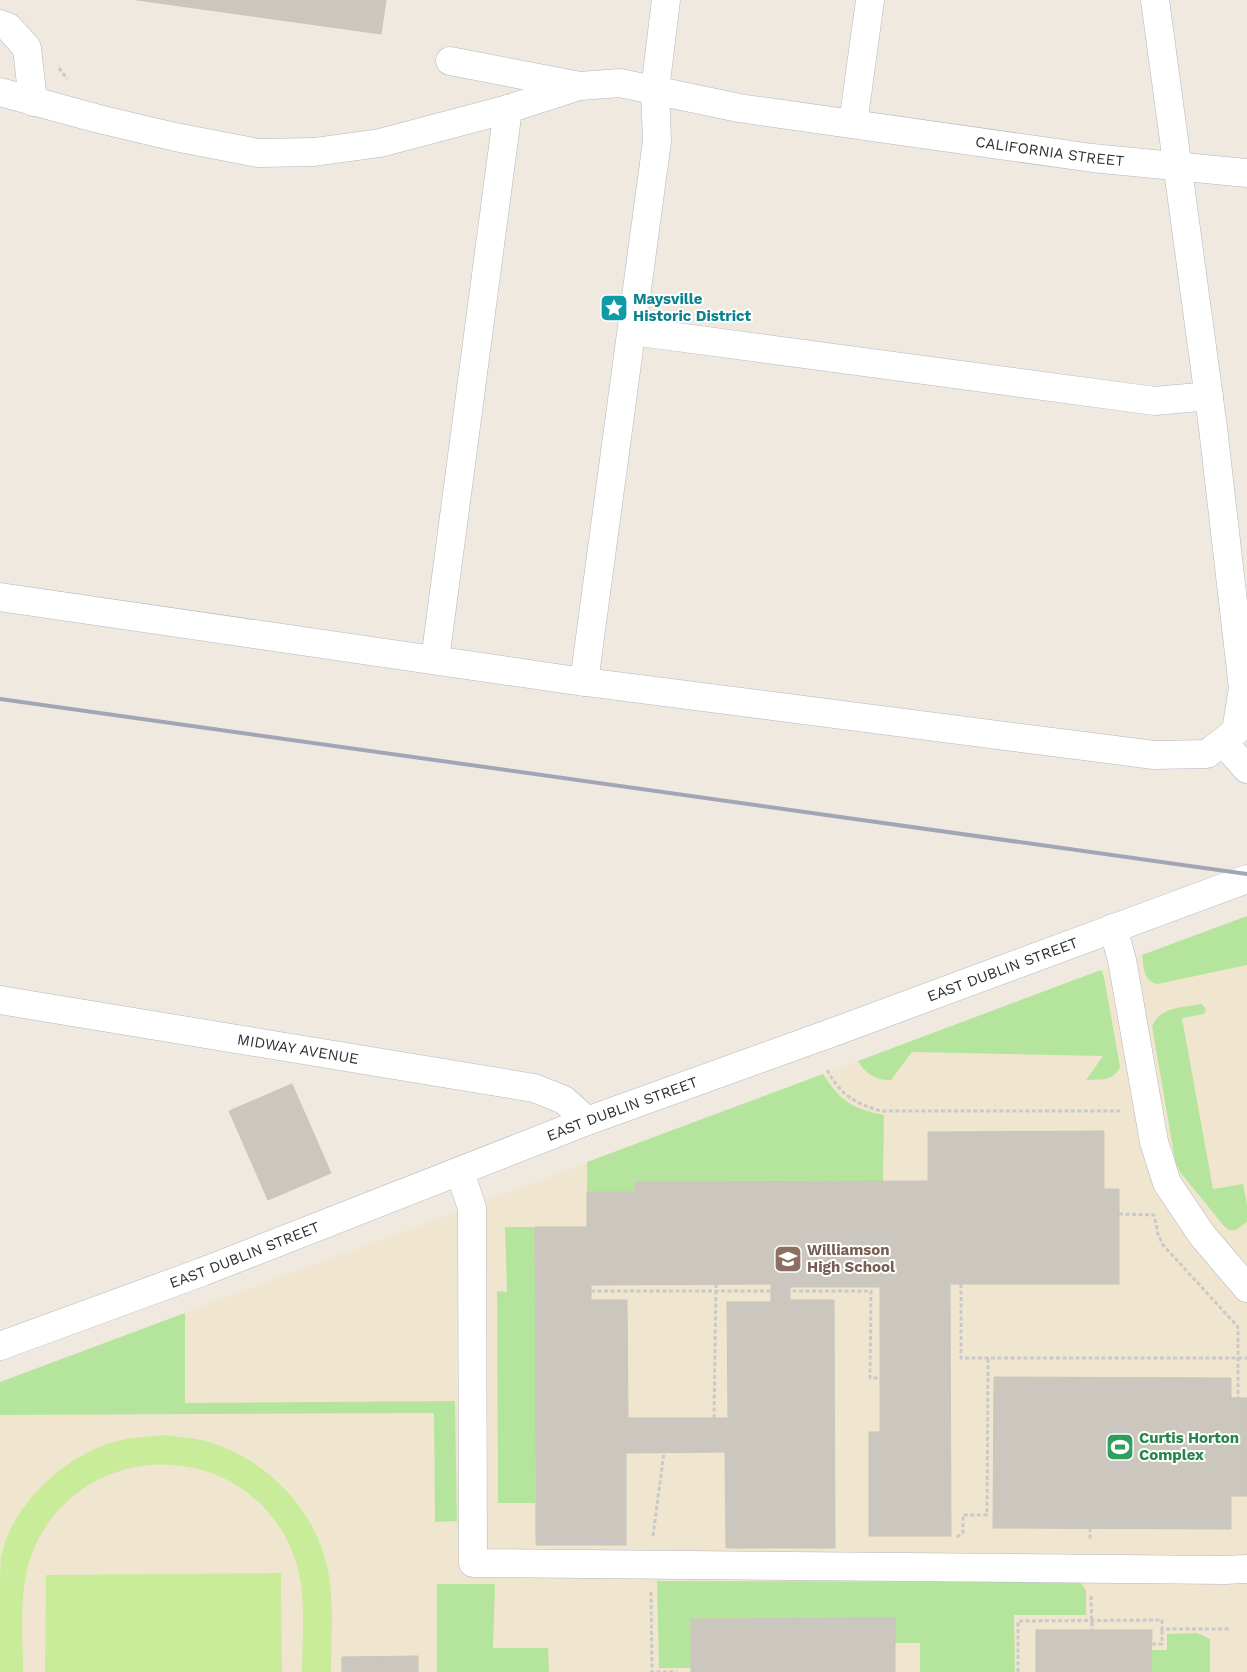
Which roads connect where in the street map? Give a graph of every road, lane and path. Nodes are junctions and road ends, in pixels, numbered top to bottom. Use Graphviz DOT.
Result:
graph roads {
  1 [pos="666,0"];
  2 [pos="870,0"];
  3 [pos="1155,0"];
  4 [pos="0,24"];
  5 [pos="450,61"];
  6 [pos="58,66"];
  7 [pos="68,82"];
  8 [pos="580,86"];
  9 [pos="655,90"];
  10 [pos="0,92"];
  11 [pos="33,102"];
  12 [pos="508,109"];
  13 [pos="853,124"];
  14 [pos="1178,167"];
  15 [pos="1247,173"];
  16 [pos="632,331"];
  17 [pos="1209,396"];
  18 [pos="0,596"];
  19 [pos="435,660"];
  20 [pos="584,682"];
  21 [pos="1223,742"];
  22 [pos="1247,769"];
  23 [pos="1247,879"];
  24 [pos="1113,928"];
  25 [pos="0,1000"];
  26 [pos="827,1070"];
  27 [pos="1122,1111"];
  28 [pos="588,1121"];
  29 [pos="460,1172"];
  30 [pos="1119,1214"];
  31 [pos="961,1284"];
  32 [pos="716,1285"];
  33 [pos="1247,1288"];
  34 [pos="591,1291"];
  35 [pos="716,1291"];
  36 [pos="0,1346"];
  37 [pos="988,1358"];
  38 [pos="1238,1358"];
  39 [pos="1247,1358"];
  40 [pos="880,1378"];
  41 [pos="1238,1398"];
  42 [pos="714,1418"];
  43 [pos="952,1541"];
  44 [pos="1247,1569"];
  45 [pos="1162,1629"];
  46 [pos="1230,1629"];
  47 [pos="1152,1644"];
  48 [pos="1018,1672"];
  1 -- 9 [label="street"];
  2 -- 13 [label="street"];
  3 -- 14 [label="street"];
  4 -- 11 [label="street"];
  5 -- 8 [label="street"];
  6 -- 7 [label="path"];
  8 -- 9 [label="street, CALIFORNIA STREET"];
  8 -- 12 [label="street"];
  9 -- 13 [label="street, CALIFORNIA STREET"];
  9 -- 16 [label="street"];
  10 -- 11 [label="street"];
  11 -- 12 [label="street"];
  12 -- 19 [label="street"];
  13 -- 14 [label="street, CALIFORNIA STREET"];
  14 -- 15 [label="street, CALIFORNIA STREET"];
  14 -- 17 [label="street"];
  16 -- 17 [label="street"];
  16 -- 20 [label="street"];
  17 -- 21 [label="street"];
  18 -- 19 [label="street"];
  19 -- 20 [label="street"];
  20 -- 21 [label="street"];
  21 -- 22 [label="street"];
  23 -- 24 [label="street, EAST DUBLIN STREET"];
  24 -- 28 [label="street, EAST DUBLIN STREET"];
  24 -- 33 [label="street"];
  25 -- 28 [label="street, MIDWAY AVENUE"];
  26 -- 27 [label="path"];
  28 -- 29 [label="street, EAST DUBLIN STREET"];
  29 -- 36 [label="street, EAST DUBLIN STREET"];
  29 -- 44 [label="street"];
  30 -- 38 [label="path"];
  31 -- 37 [label="path"];
  32 -- 35 [label="path"];
  34 -- 35 [label="path"];
  35 -- 40 [label="path"];
  35 -- 42 [label="path"];
  37 -- 38 [label="path"];
  37 -- 43 [label="path"];
  38 -- 39 [label="path"];
  38 -- 41 [label="path"];
  45 -- 46 [label="path"];
  45 -- 47 [label="path"];
  45 -- 48 [label="path"];
}
